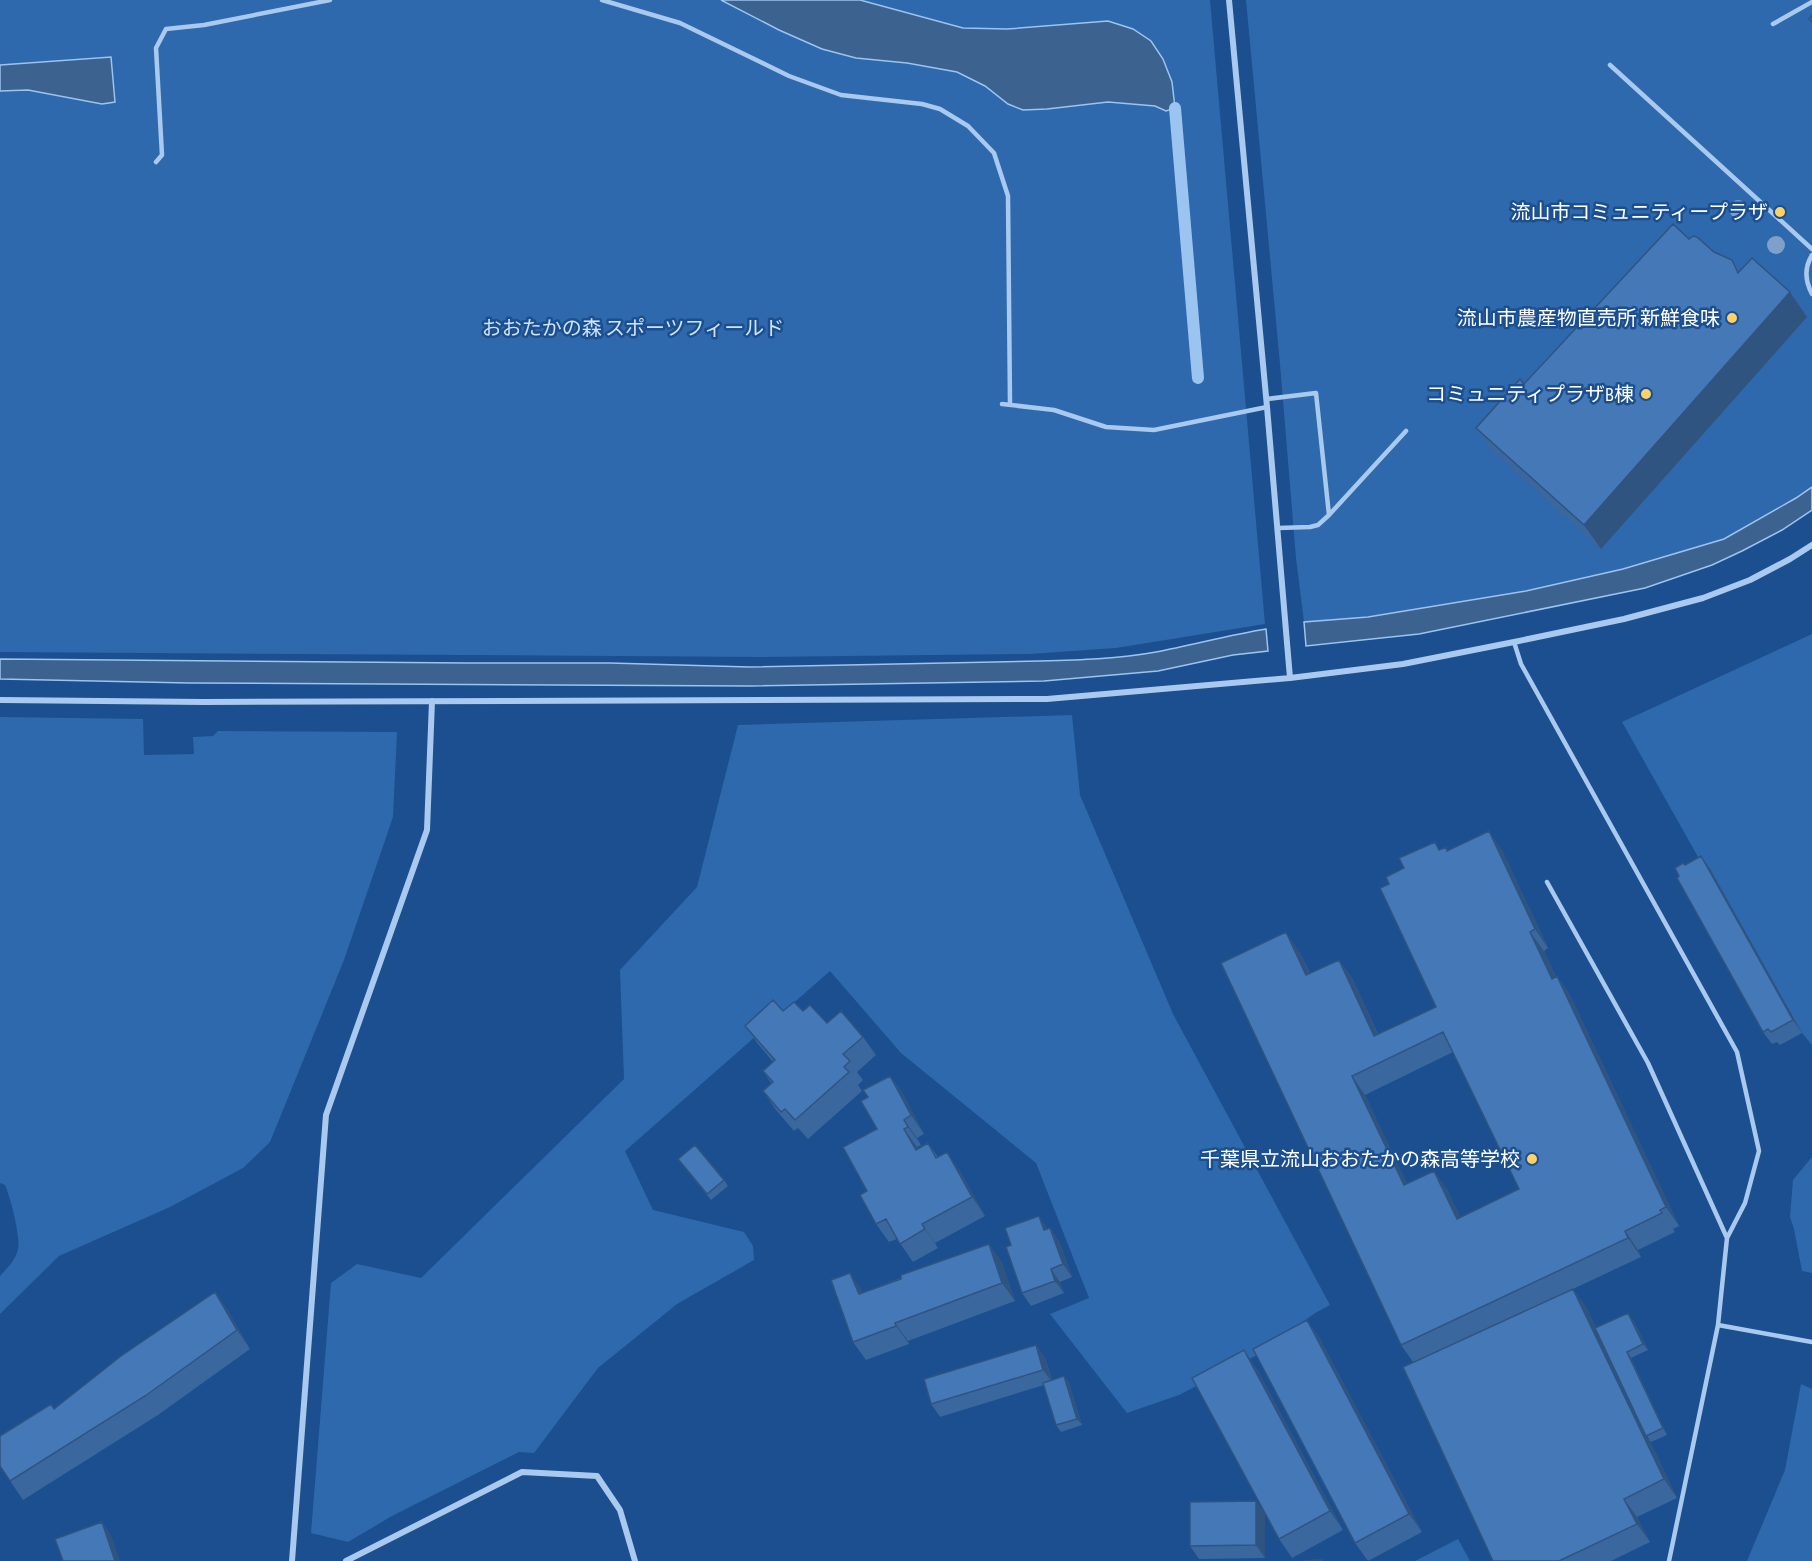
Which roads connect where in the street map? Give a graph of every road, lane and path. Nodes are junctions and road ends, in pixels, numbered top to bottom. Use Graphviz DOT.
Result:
graph roads {
  1 [pos="330,0"];
  2 [pos="602,0"];
  3 [pos="1229,0"];
  4 [pos="1812,2"];
  5 [pos="1773,24"];
  6 [pos="1610,65"];
  7 [pos="156,162"];
  8 [pos="1812,249"];
  9 [pos="1812,255"];
  10 [pos="1812,294"];
  11 [pos="1267,399"];
  12 [pos="1002,404"];
  13 [pos="1010,404"];
  14 [pos="1268,407"];
  15 [pos="1406,431"];
  16 [pos="1329,515"];
  17 [pos="1278,528"];
  18 [pos="1812,545"];
  19 [pos="1514,642"];
  20 [pos="1290,678"];
  21 [pos="0,700"];
  22 [pos="432,701"];
  23 [pos="1547,882"];
  24 [pos="1727,1238"];
  25 [pos="1718,1325"];
  26 [pos="1812,1342"];
  27 [pos="292,1561"];
  28 [pos="346,1561"];
  29 [pos="635,1561"];
  30 [pos="1669,1561"];
  1 -- 7 [label="lane"];
  2 -- 13 [label="lane"];
  3 -- 11 [label="street"];
  4 -- 5 [label="lane"];
  6 -- 8 [label="lane"];
  9 -- 10 [label="lane"];
  11 -- 14 [label="street"];
  11 -- 16 [label="lane"];
  12 -- 13 [label="lane"];
  13 -- 14 [label="lane"];
  14 -- 17 [label="street"];
  15 -- 16 [label="lane"];
  16 -- 17 [label="lane"];
  17 -- 20 [label="street"];
  18 -- 19 [label="street"];
  19 -- 20 [label="street"];
  19 -- 24 [label="lane"];
  20 -- 22 [label="street"];
  21 -- 22 [label="street"];
  22 -- 27 [label="street"];
  23 -- 24 [label="lane"];
  24 -- 25 [label="lane"];
  25 -- 26 [label="lane"];
  25 -- 30 [label="lane"];
  28 -- 29 [label="street"];
}
